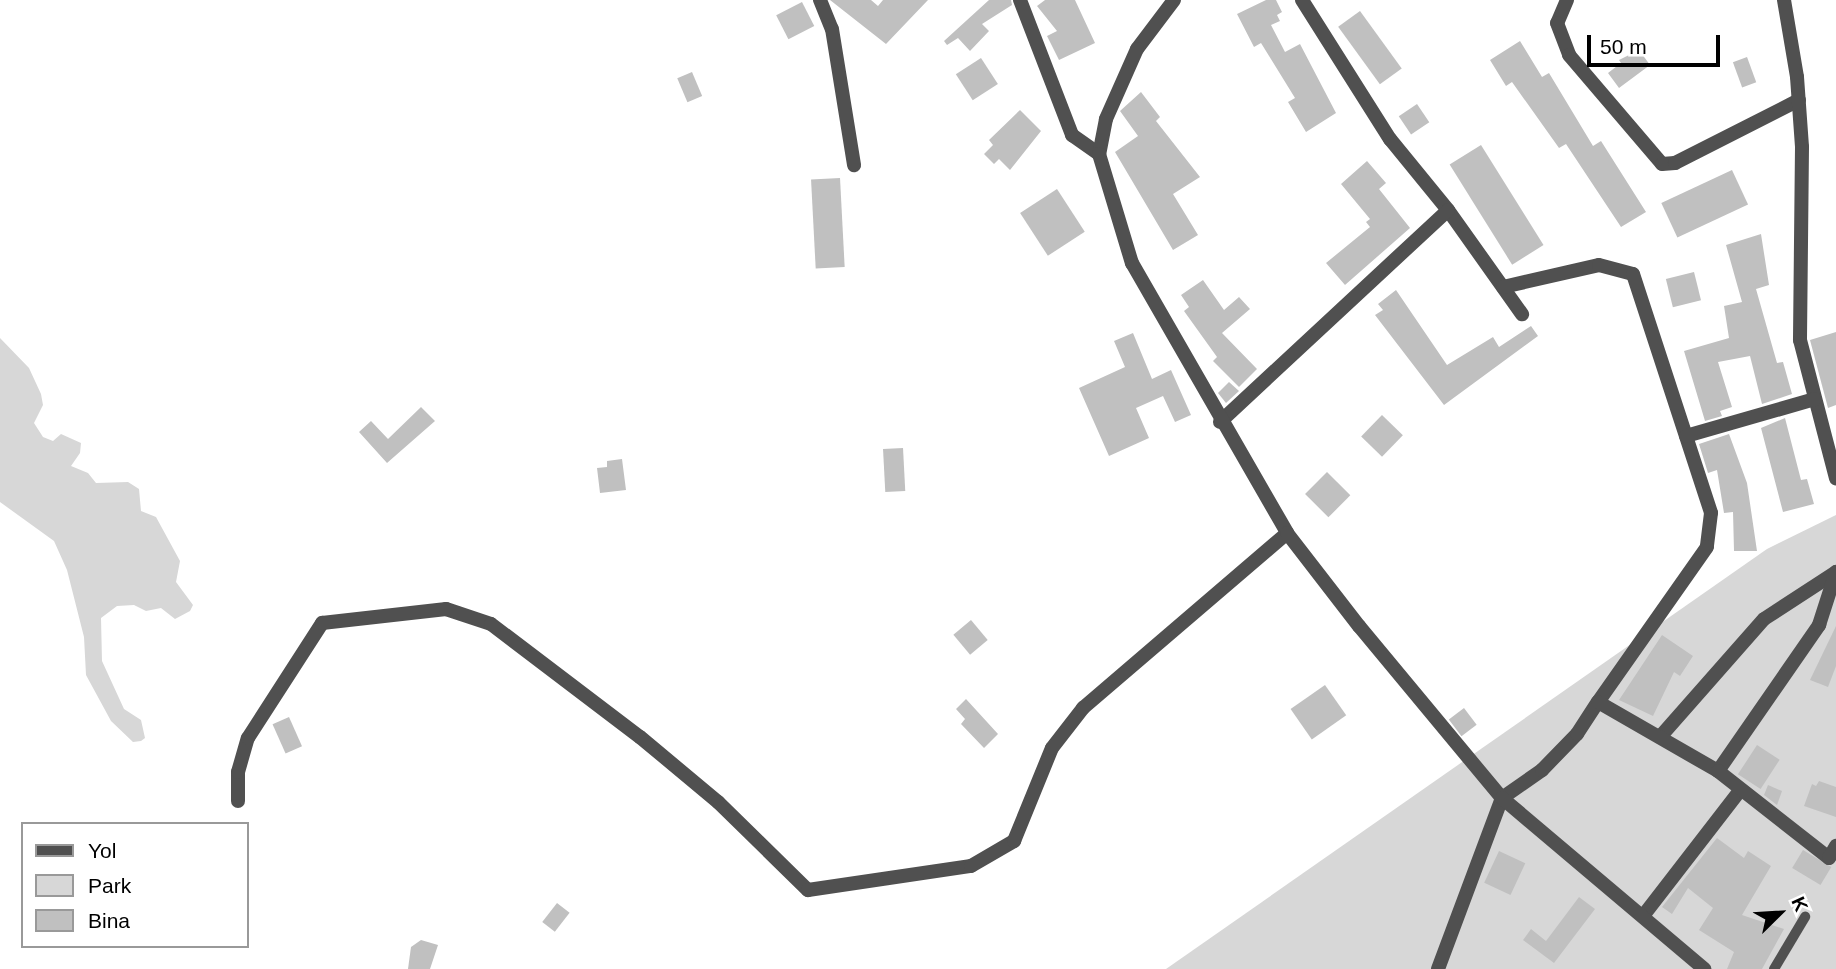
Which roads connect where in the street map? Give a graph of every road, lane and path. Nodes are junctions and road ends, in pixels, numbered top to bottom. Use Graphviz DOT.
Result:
graph roads {
  1 [pos="820,0"];
  2 [pos="1020,0"];
  3 [pos="1174,0"];
  4 [pos="1302,0"];
  5 [pos="1567,0"];
  6 [pos="1784,0"];
  7 [pos="1799,100"];
  8 [pos="1099,154"];
  9 [pos="854,165"];
  10 [pos="1448,210"];
  11 [pos="1503,287"];
  12 [pos="1521,314"];
  13 [pos="1815,399"];
  14 [pos="1220,422"];
  15 [pos="1686,436"];
  16 [pos="1836,478"];
  17 [pos="1287,533"];
  18 [pos="1836,572"];
  19 [pos="1598,702"];
  20 [pos="1660,737"];
  21 [pos="1718,771"];
  22 [pos="1739,792"];
  23 [pos="1502,798"];
  24 [pos="238,801"];
  25 [pos="1836,846"];
  26 [pos="1643,916"];
  27 [pos="1805,917"];
  28 [pos="1438,969"];
  29 [pos="1704,969"];
  30 [pos="1774,969"];
  1 -- 9 [label="street"];
  2 -- 8 [label="street"];
  3 -- 8 [label="street"];
  4 -- 10 [label="street"];
  5 -- 7 [label="street"];
  6 -- 7 [label="street"];
  7 -- 13 [label="street"];
  8 -- 14 [label="street"];
  10 -- 11 [label="street"];
  10 -- 14 [label="street"];
  11 -- 12 [label="street"];
  11 -- 15 [label="street"];
  13 -- 15 [label="street"];
  13 -- 16 [label="street"];
  14 -- 17 [label="street"];
  15 -- 19 [label="street"];
  17 -- 23 [label="street"];
  17 -- 24 [label="street"];
  18 -- 20 [label="street"];
  18 -- 21 [label="street"];
  19 -- 20 [label="street"];
  19 -- 23 [label="street"];
  20 -- 21 [label="street"];
  21 -- 22 [label="street"];
  22 -- 25 [label="street"];
  22 -- 26 [label="street"];
  23 -- 26 [label="street"];
  23 -- 28 [label="street"];
  26 -- 29 [label="street"];
  27 -- 30 [label="lane"];
}
